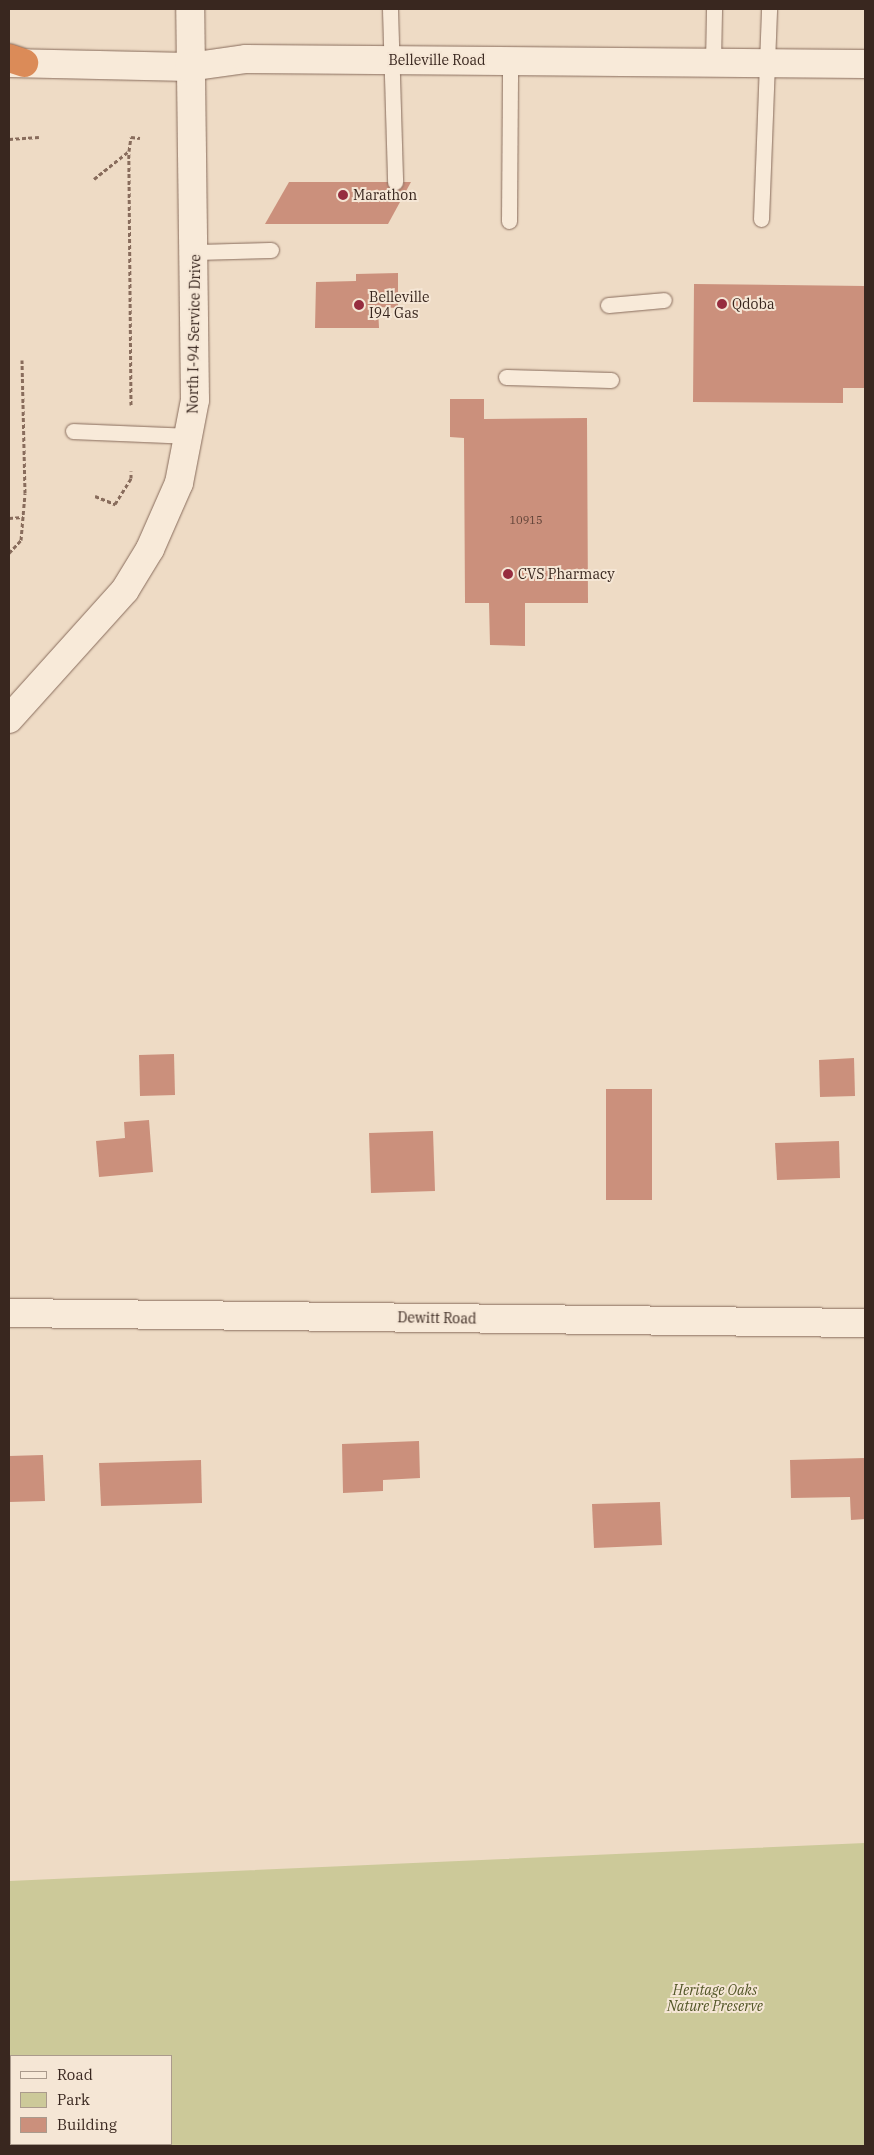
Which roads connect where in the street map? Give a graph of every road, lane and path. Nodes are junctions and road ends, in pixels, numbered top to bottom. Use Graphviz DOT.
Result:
graph roads {
  1 [pos="190,9"];
  2 [pos="390,9"];
  3 [pos="714,9"];
  4 [pos="769,9"];
  5 [pos="510,60"];
  6 [pos="389,61"];
  7 [pos="14,62"];
  8 [pos="765,62"];
  9 [pos="713,63"];
  10 [pos="865,64"];
  11 [pos="189,67"];
  12 [pos="39,137"];
  13 [pos="140,138"];
  14 [pos="9,139"];
  15 [pos="129,151"];
  16 [pos="94,179"];
  17 [pos="395,182"];
  18 [pos="762,219"];
  19 [pos="509,220"];
  20 [pos="272,250"];
  21 [pos="194,252"];
  22 [pos="664,300"];
  23 [pos="608,305"];
  24 [pos="22,360"];
  25 [pos="506,377"];
  26 [pos="611,380"];
  27 [pos="131,405"];
  28 [pos="73,431"];
  29 [pos="190,436"];
  30 [pos="131,470"];
  31 [pos="95,496"];
  32 [pos="23,517"];
  33 [pos="9,518"];
  34 [pos="9,553"];
  35 [pos="9,719"];
  36 [pos="9,1313"];
  37 [pos="865,1323"];
  1 -- 11 [label="street, North I-94 Service Drive"];
  2 -- 6 [label="lane"];
  3 -- 9 [label="lane"];
  4 -- 8 [label="lane"];
  5 -- 6 [label="street, Belleville Road"];
  5 -- 9 [label="street, Belleville Road"];
  5 -- 19 [label="lane"];
  6 -- 11 [label="street, Belleville Road"];
  6 -- 17 [label="lane"];
  7 -- 11 [label="street, Belleville Road"];
  8 -- 9 [label="street, Belleville Road"];
  8 -- 10 [label="street, Belleville Road"];
  8 -- 18 [label="lane"];
  11 -- 21 [label="street, North I-94 Service Drive"];
  12 -- 14 [label="path"];
  13 -- 15 [label="path"];
  15 -- 16 [label="path"];
  15 -- 27 [label="path"];
  20 -- 21 [label="lane"];
  21 -- 29 [label="street, North I-94 Service Drive"];
  22 -- 23 [label="lane"];
  24 -- 32 [label="path"];
  25 -- 26 [label="lane"];
  28 -- 29 [label="lane"];
  29 -- 35 [label="street, North I-94 Service Drive"];
  30 -- 31 [label="path"];
  32 -- 33 [label="path"];
  32 -- 34 [label="path"];
  36 -- 37 [label="street, Dewitt Road"];
}
